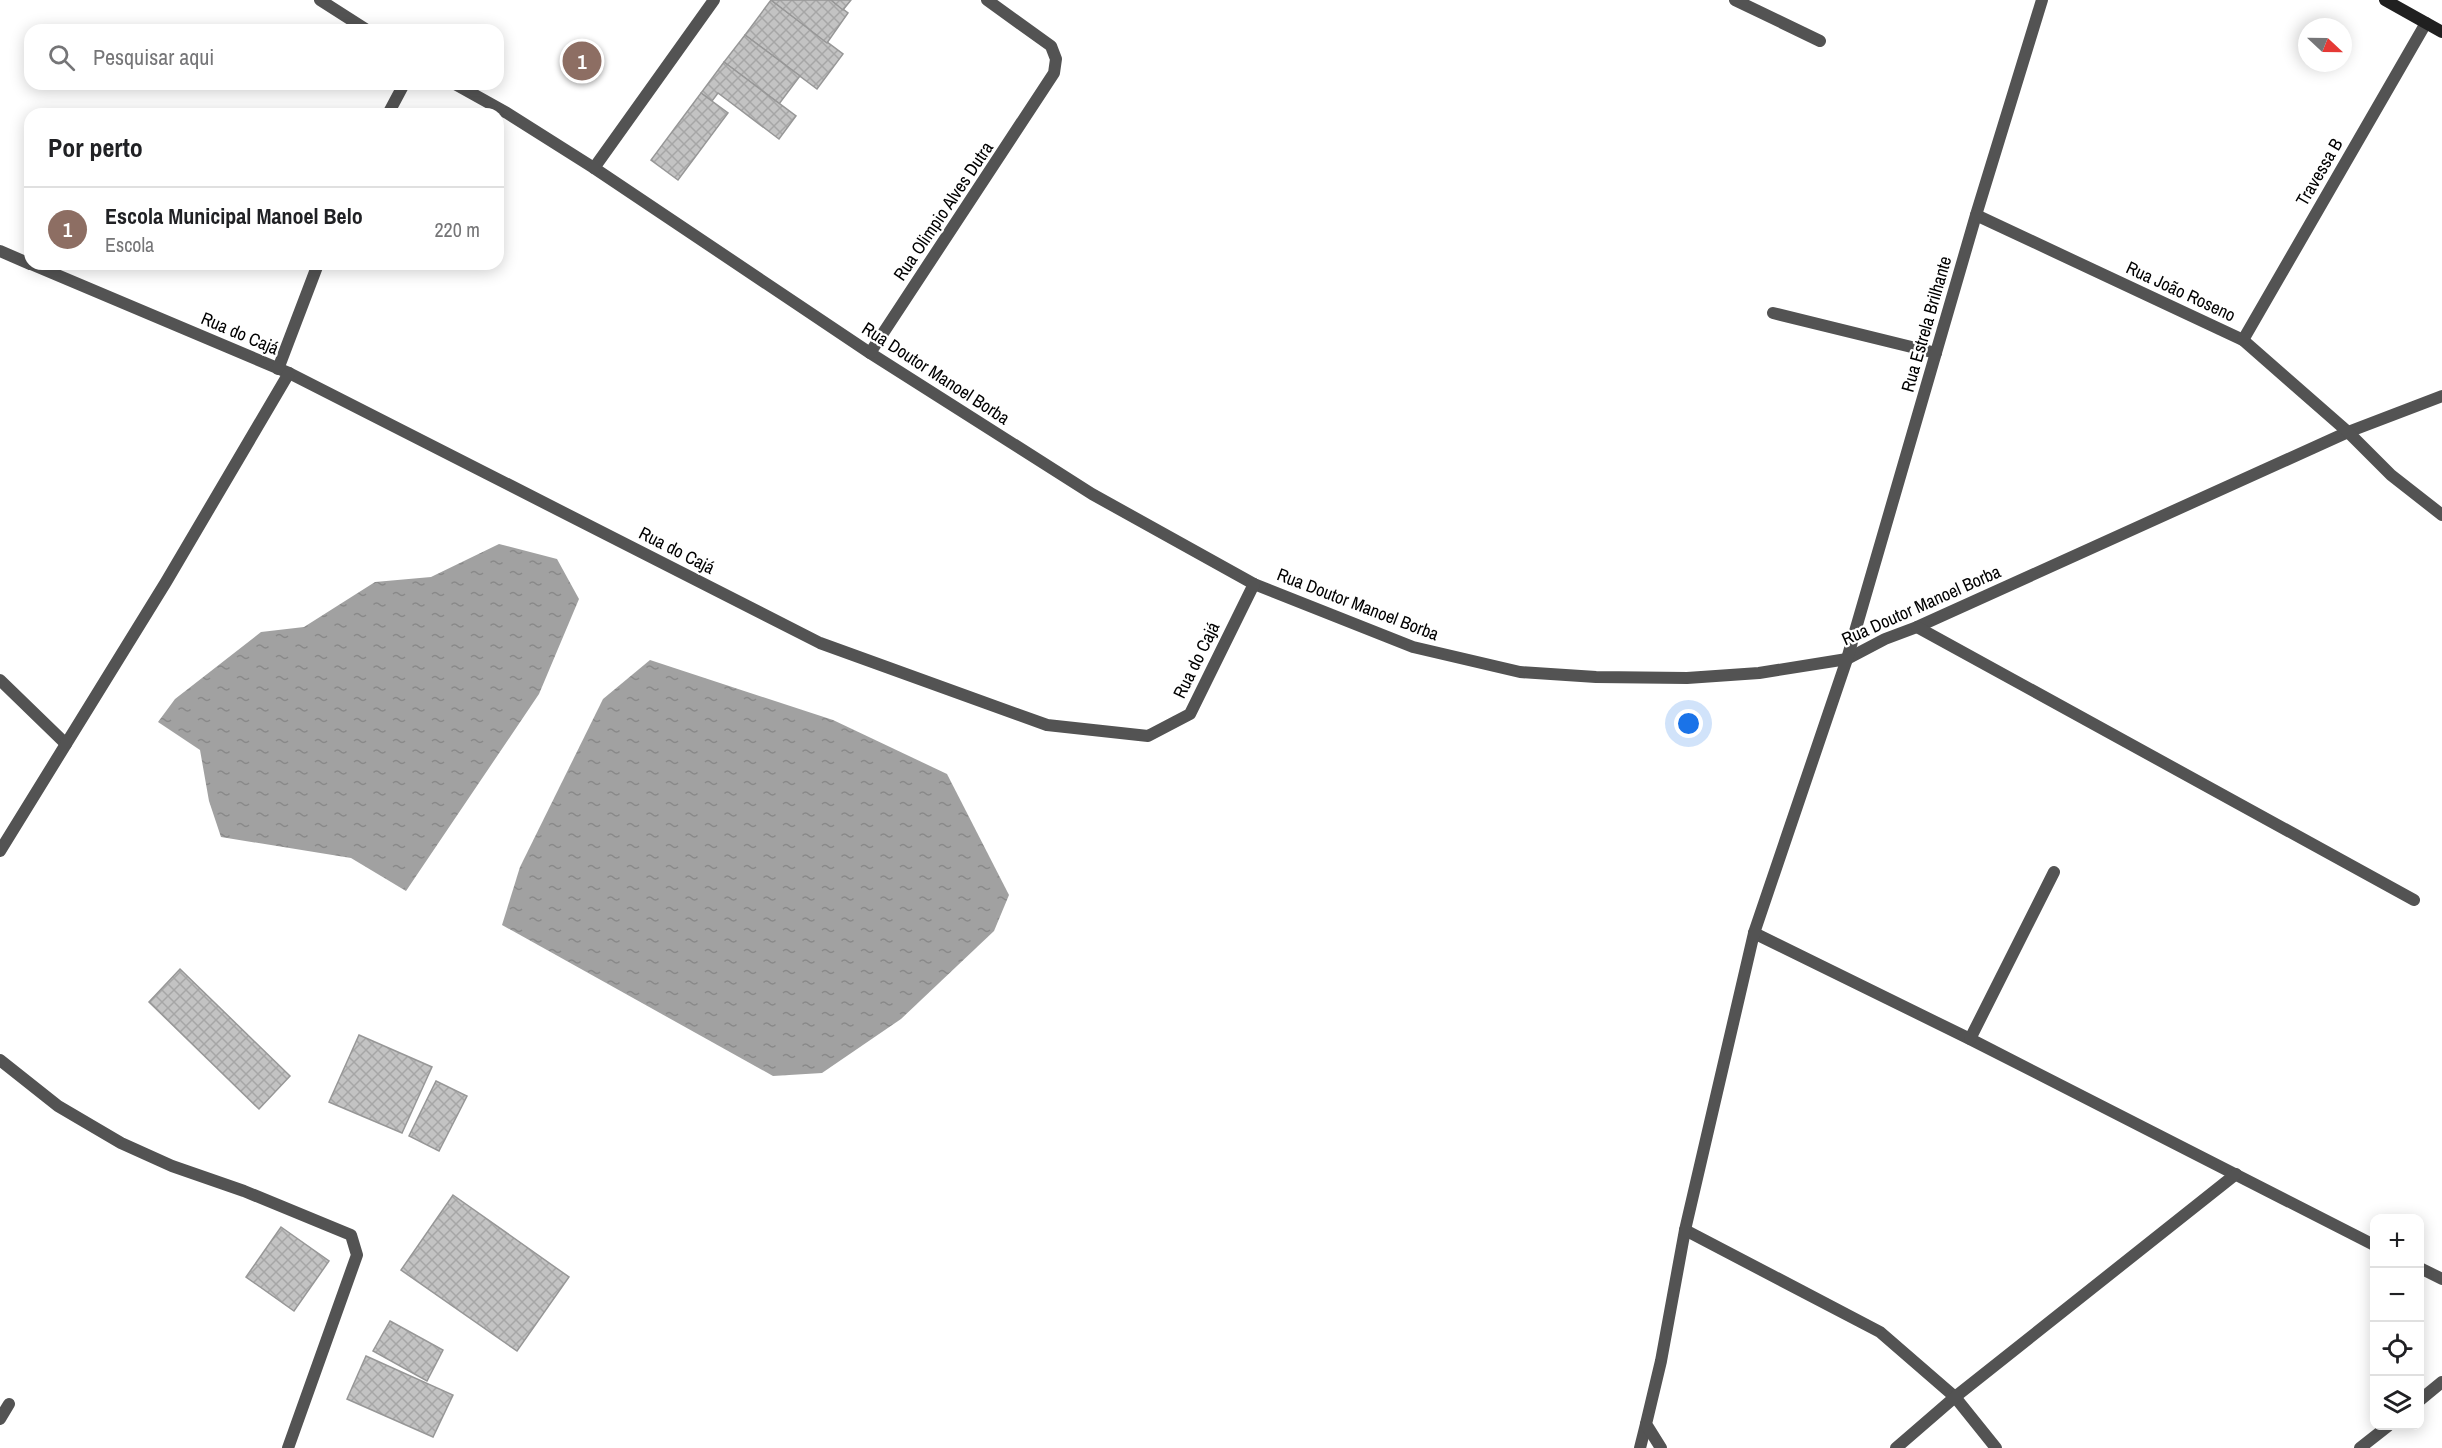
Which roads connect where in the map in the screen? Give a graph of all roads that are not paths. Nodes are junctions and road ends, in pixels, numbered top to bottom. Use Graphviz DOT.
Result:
graph roads {
  1 [pos="320,0"];
  2 [pos="714,0"];
  3 [pos="987,0"];
  4 [pos="1734,0"];
  5 [pos="2042,0"];
  6 [pos="2385,0"];
  7 [pos="2426,23"];
  8 [pos="358,24"];
  9 [pos="2442,32"];
  10 [pos="1820,41"];
  11 [pos="401,90"];
  12 [pos="466,90"];
  13 [pos="391,108"];
  14 [pos="498,108"];
  15 [pos="504,111"];
  16 [pos="594,168"];
  17 [pos="1976,215"];
  18 [pos="0,251"];
  19 [pos="24,261"];
  20 [pos="44,270"];
  21 [pos="316,270"];
  22 [pos="1773,313"];
  23 [pos="2243,340"];
  24 [pos="870,353"];
  25 [pos="1936,353"];
  26 [pos="284,371"];
  27 [pos="2442,396"];
  28 [pos="2348,432"];
  29 [pos="2442,515"];
  30 [pos="1254,584"];
  31 [pos="1917,627"];
  32 [pos="1847,659"];
  33 [pos="0,680"];
  34 [pos="66,744"];
  35 [pos="0,851"];
  36 [pos="2054,872"];
  37 [pos="2414,900"];
  38 [pos="1754,933"];
  39 [pos="1970,1039"];
  40 [pos="0,1060"];
  41 [pos="2236,1174"];
  42 [pos="1685,1230"];
  43 [pos="2370,1243"];
  44 [pos="2424,1270"];
  45 [pos="2442,1280"];
  46 [pos="2442,1382"];
  47 [pos="1955,1397"];
  48 [pos="2424,1397"];
  49 [pos="9,1404"];
  50 [pos="0,1419"];
  51 [pos="1646,1424"];
  52 [pos="2382,1430"];
  53 [pos="288,1448"];
  54 [pos="1640,1448"];
  55 [pos="1661,1448"];
  56 [pos="1896,1448"];
  57 [pos="1996,1448"];
  58 [pos="2361,1448"];
  1 -- 8 [label="street"];
  2 -- 16 [label="street"];
  3 -- 24 [label="street, Rua Olimpio Alves Dutra"];
  4 -- 10 [label="street"];
  5 -- 17 [label="street, Rua Estrela Brilhante"];
  6 -- 7 [label="main road"];
  7 -- 9 [label="main road"];
  7 -- 23 [label="street, Travessa B"];
  11 -- 13 [label="street"];
  12 -- 14 [label="street, Rua Doutor Manoel Borba"];
  15 -- 16 [label="street, Rua Doutor Manoel Borba"];
  16 -- 24 [label="street, Rua Doutor Manoel Borba"];
  17 -- 23 [label="street, Rua João Roseno"];
  17 -- 25 [label="street, Rua Estrela Brilhante"];
  18 -- 19 [label="street, Rua do Cajá"];
  20 -- 26 [label="street, Rua do Cajá"];
  21 -- 26 [label="street"];
  22 -- 25 [label="street"];
  23 -- 28 [label="street, Rua João Roseno"];
  24 -- 30 [label="street, Rua Doutor Manoel Borba"];
  25 -- 32 [label="street, Rua Estrela Brilhante"];
  26 -- 30 [label="street, Rua do Cajá"];
  26 -- 34 [label="street"];
  27 -- 28 [label="street, Rua Doutor Manoel Borba"];
  28 -- 29 [label="street, Rua João Roseno"];
  28 -- 31 [label="street, Rua Doutor Manoel Borba"];
  30 -- 32 [label="street, Rua Doutor Manoel Borba"];
  31 -- 32 [label="street, Rua Doutor Manoel Borba"];
  31 -- 37 [label="street"];
  32 -- 38 [label="street, Rua Estrela Brilhante"];
  33 -- 34 [label="street"];
  34 -- 35 [label="street"];
  36 -- 39 [label="street"];
  38 -- 39 [label="street"];
  38 -- 42 [label="street, Rua Estrela Brilhante"];
  39 -- 41 [label="street"];
  40 -- 53 [label="street"];
  41 -- 43 [label="street"];
  41 -- 47 [label="street"];
  42 -- 47 [label="street"];
  42 -- 51 [label="street, Rua Estrela Brilhante"];
  44 -- 45 [label="street"];
  46 -- 48 [label="street"];
  47 -- 56 [label="street"];
  47 -- 57 [label="street"];
  49 -- 50 [label="street"];
  51 -- 54 [label="street, Rua Estrela Brilhante"];
  51 -- 55 [label="street"];
  52 -- 58 [label="street"];
}
